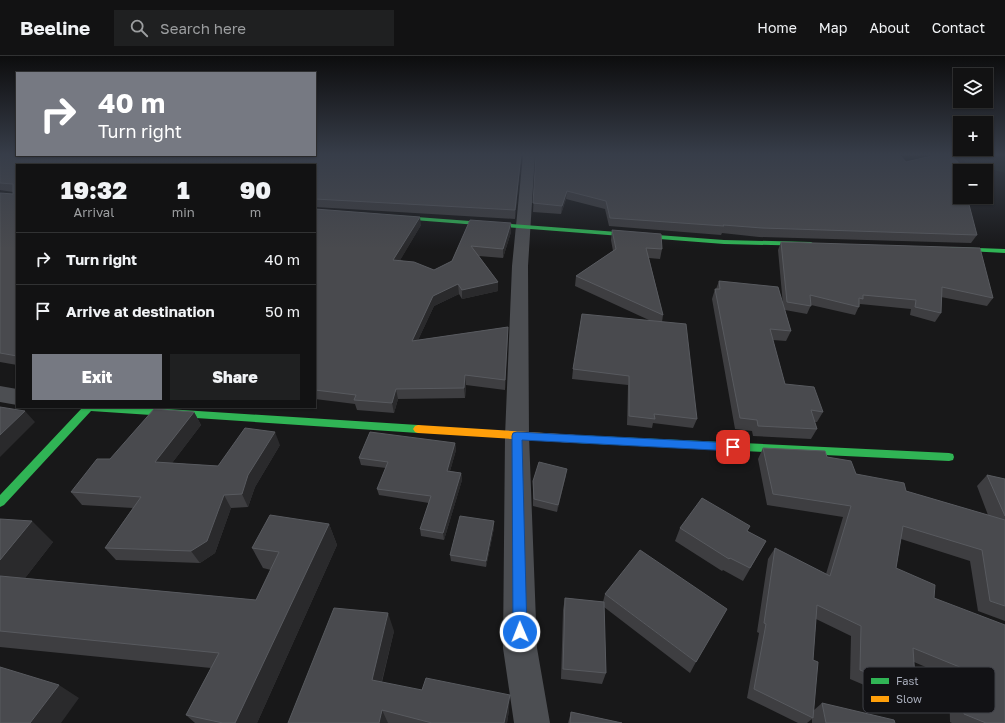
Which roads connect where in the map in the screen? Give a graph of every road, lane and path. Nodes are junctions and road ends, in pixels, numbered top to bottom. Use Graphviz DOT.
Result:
graph roads {
  1 [pos="526,186"];
  2 [pos="384,216"];
  3 [pos="523,226"];
  4 [pos="824,244"];
  5 [pos="945,248"];
  6 [pos="1005,251"];
  7 [pos="0,394"];
  8 [pos="16,397"];
  9 [pos="88,408"];
  10 [pos="104,408"];
  11 [pos="517,436"];
  12 [pos="949,457"];
  13 [pos="0,502"];
  14 [pos="532,723"];
  1 -- 3 [label="street"];
  2 -- 3 [label="street"];
  3 -- 4 [label="street"];
  3 -- 11 [label="street"];
  5 -- 6 [label="street"];
  7 -- 8 [label="street"];
  9 -- 13 [label="street"];
  10 -- 11 [label="street"];
  11 -- 12 [label="street"];
  11 -- 14 [label="street"];
}
